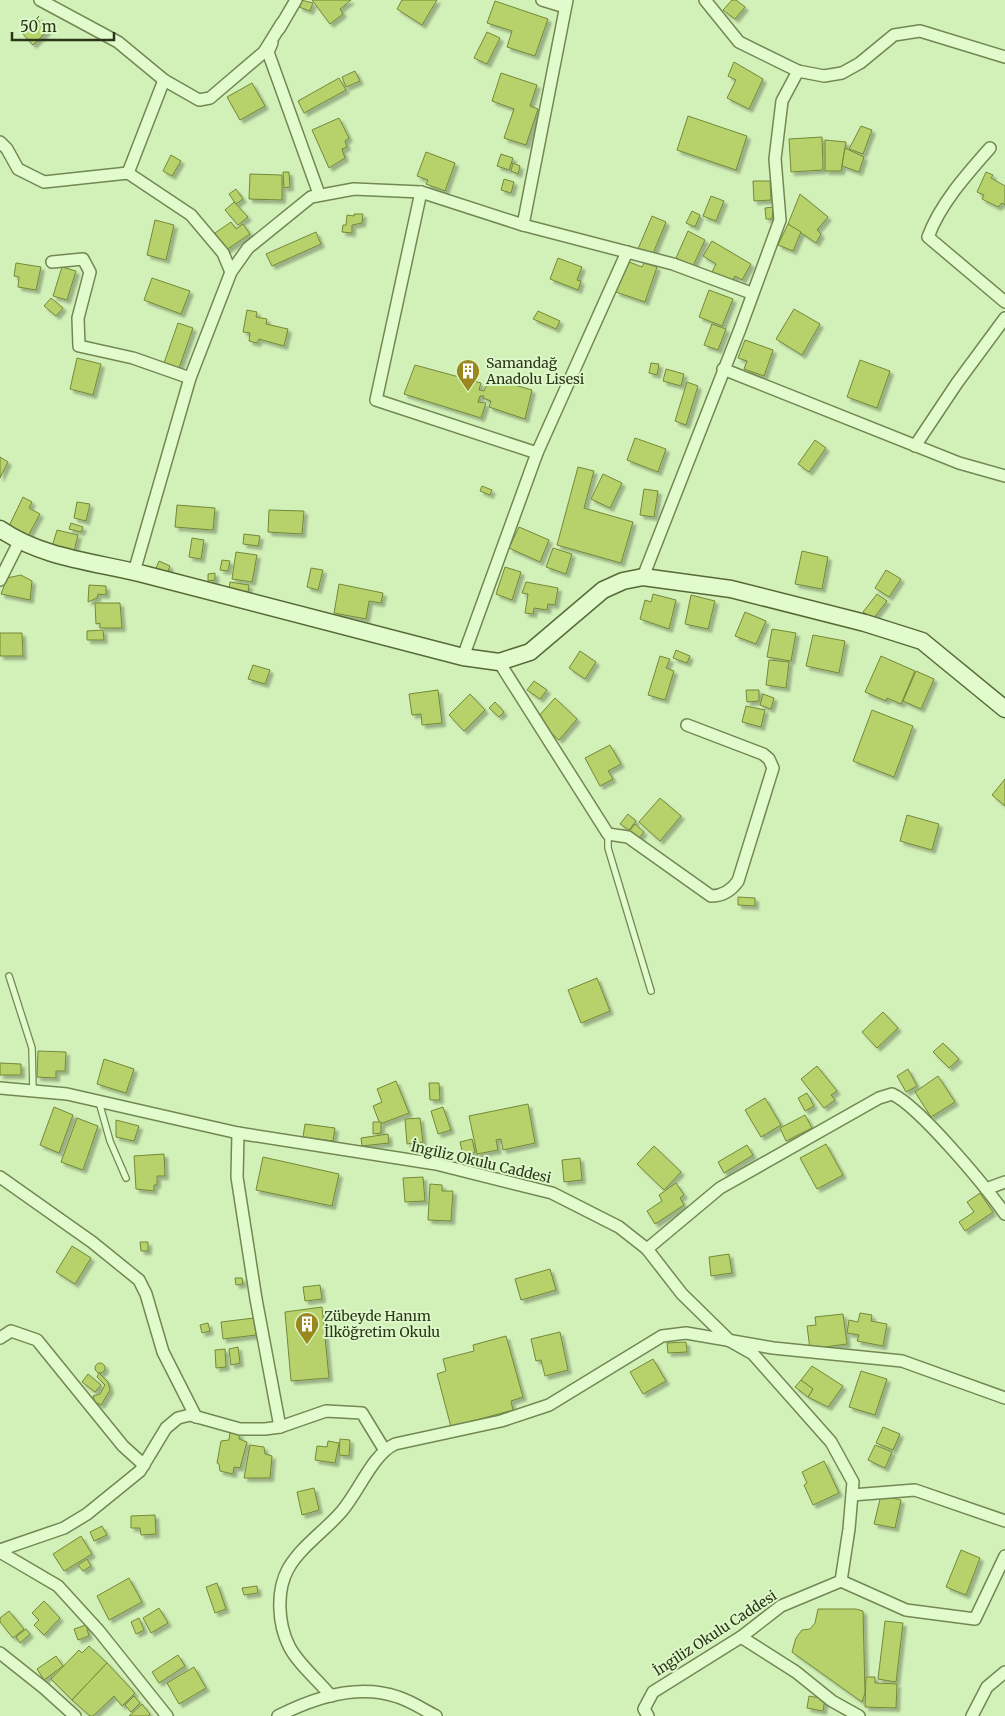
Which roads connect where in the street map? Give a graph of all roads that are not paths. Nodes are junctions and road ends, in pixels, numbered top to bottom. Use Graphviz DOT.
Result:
graph roads {
  1 [pos="40,0"];
  2 [pos="296,0"];
  3 [pos="542,0"];
  4 [pos="705,0"];
  5 [pos="566,4"];
  6 [pos="282,22"];
  7 [pos="1005,57"];
  8 [pos="798,71"];
  9 [pos="164,80"];
  10 [pos="0,142"];
  11 [pos="990,148"];
  12 [pos="128,173"];
  13 [pos="421,192"];
  14 [pos="319,194"];
  15 [pos="523,225"];
  16 [pos="626,252"];
  17 [pos="52,262"];
  18 [pos="232,272"];
  19 [pos="752,293"];
  20 [pos="1005,302"];
  21 [pos="1005,318"];
  22 [pos="723,370"];
  23 [pos="190,378"];
  24 [pos="915,446"];
  25 [pos="537,453"];
  26 [pos="1005,476"];
  27 [pos="0,529"];
  28 [pos="19,542"];
  29 [pos="134,572"];
  30 [pos="643,577"];
  31 [pos="0,580"];
  32 [pos="463,658"];
  33 [pos="499,662"];
  34 [pos="1005,709"];
  35 [pos="687,725"];
  36 [pos="608,834"];
  37 [pos="9,976"];
  38 [pos="650,991"];
  39 [pos="0,1088"];
  40 [pos="33,1090"];
  41 [pos="99,1102"];
  42 [pos="238,1133"];
  43 [pos="0,1176"];
  44 [pos="126,1178"];
  45 [pos="1005,1182"];
  46 [pos="986,1189"];
  47 [pos="1005,1214"];
  48 [pos="647,1249"];
  49 [pos="0,1338"];
  50 [pos="730,1341"];
  51 [pos="1005,1398"];
  52 [pos="196,1417"];
  53 [pos="280,1427"];
  54 [pos="384,1449"];
  55 [pos="144,1465"];
  56 [pos="852,1495"];
  57 [pos="1005,1520"];
  58 [pos="0,1551"];
  59 [pos="1005,1556"];
  60 [pos="841,1581"];
  61 [pos="741,1637"];
  62 [pos="0,1653"];
  63 [pos="1005,1672"];
  64 [pos="331,1696"];
  65 [pos="74,1716"];
  66 [pos="167,1716"];
  67 [pos="278,1716"];
  68 [pos="436,1716"];
  69 [pos="648,1716"];
  70 [pos="859,1716"];
  71 [pos="972,1716"];
  1 -- 9 [label="street"];
  2 -- 6 [label="street"];
  3 -- 5 [label="street"];
  4 -- 8 [label="street"];
  5 -- 15 [label="street"];
  6 -- 9 [label="street"];
  6 -- 14 [label="street"];
  7 -- 8 [label="street"];
  8 -- 19 [label="street"];
  9 -- 12 [label="street"];
  10 -- 12 [label="street"];
  11 -- 20 [label="street"];
  12 -- 18 [label="street"];
  13 -- 14 [label="street"];
  13 -- 15 [label="street"];
  13 -- 25 [label="street"];
  14 -- 18 [label="street"];
  15 -- 16 [label="street"];
  16 -- 19 [label="street"];
  16 -- 25 [label="street"];
  17 -- 23 [label="street"];
  18 -- 23 [label="street"];
  19 -- 22 [label="street"];
  21 -- 24 [label="street"];
  22 -- 24 [label="street"];
  22 -- 30 [label="street"];
  23 -- 29 [label="street"];
  24 -- 26 [label="street"];
  25 -- 32 [label="street"];
  27 -- 28 [label="street"];
  28 -- 29 [label="street"];
  28 -- 31 [label="street"];
  29 -- 32 [label="street"];
  30 -- 33 [label="street"];
  30 -- 34 [label="street"];
  32 -- 33 [label="street"];
  33 -- 36 [label="street"];
  35 -- 36 [label="street"];
  36 -- 38 [label="lane"];
  37 -- 40 [label="lane"];
  39 -- 40 [label="street, İngiliz Okulu Caddesi"];
  40 -- 41 [label="street, İngiliz Okulu Caddesi"];
  41 -- 42 [label="street, İngiliz Okulu Caddesi"];
  41 -- 44 [label="lane"];
  42 -- 48 [label="street, İngiliz Okulu Caddesi"];
  42 -- 53 [label="street"];
  43 -- 52 [label="street"];
  45 -- 46 [label="street"];
  46 -- 47 [label="street"];
  46 -- 48 [label="street"];
  48 -- 50 [label="street, İngiliz Okulu Caddesi"];
  49 -- 55 [label="street"];
  50 -- 51 [label="street"];
  50 -- 54 [label="street"];
  50 -- 56 [label="street, İngiliz Okulu Caddesi"];
  52 -- 53 [label="street"];
  52 -- 55 [label="street"];
  53 -- 54 [label="street"];
  54 -- 64 [label="street"];
  55 -- 58 [label="street"];
  56 -- 57 [label="street"];
  56 -- 60 [label="street, İngiliz Okulu Caddesi"];
  58 -- 66 [label="street"];
  59 -- 60 [label="street"];
  60 -- 61 [label="street, İngiliz Okulu Caddesi"];
  61 -- 69 [label="street, İngiliz Okulu Caddesi"];
  61 -- 70 [label="street"];
  62 -- 65 [label="street"];
  63 -- 71 [label="street"];
  64 -- 67 [label="street"];
  64 -- 68 [label="street"];
}
